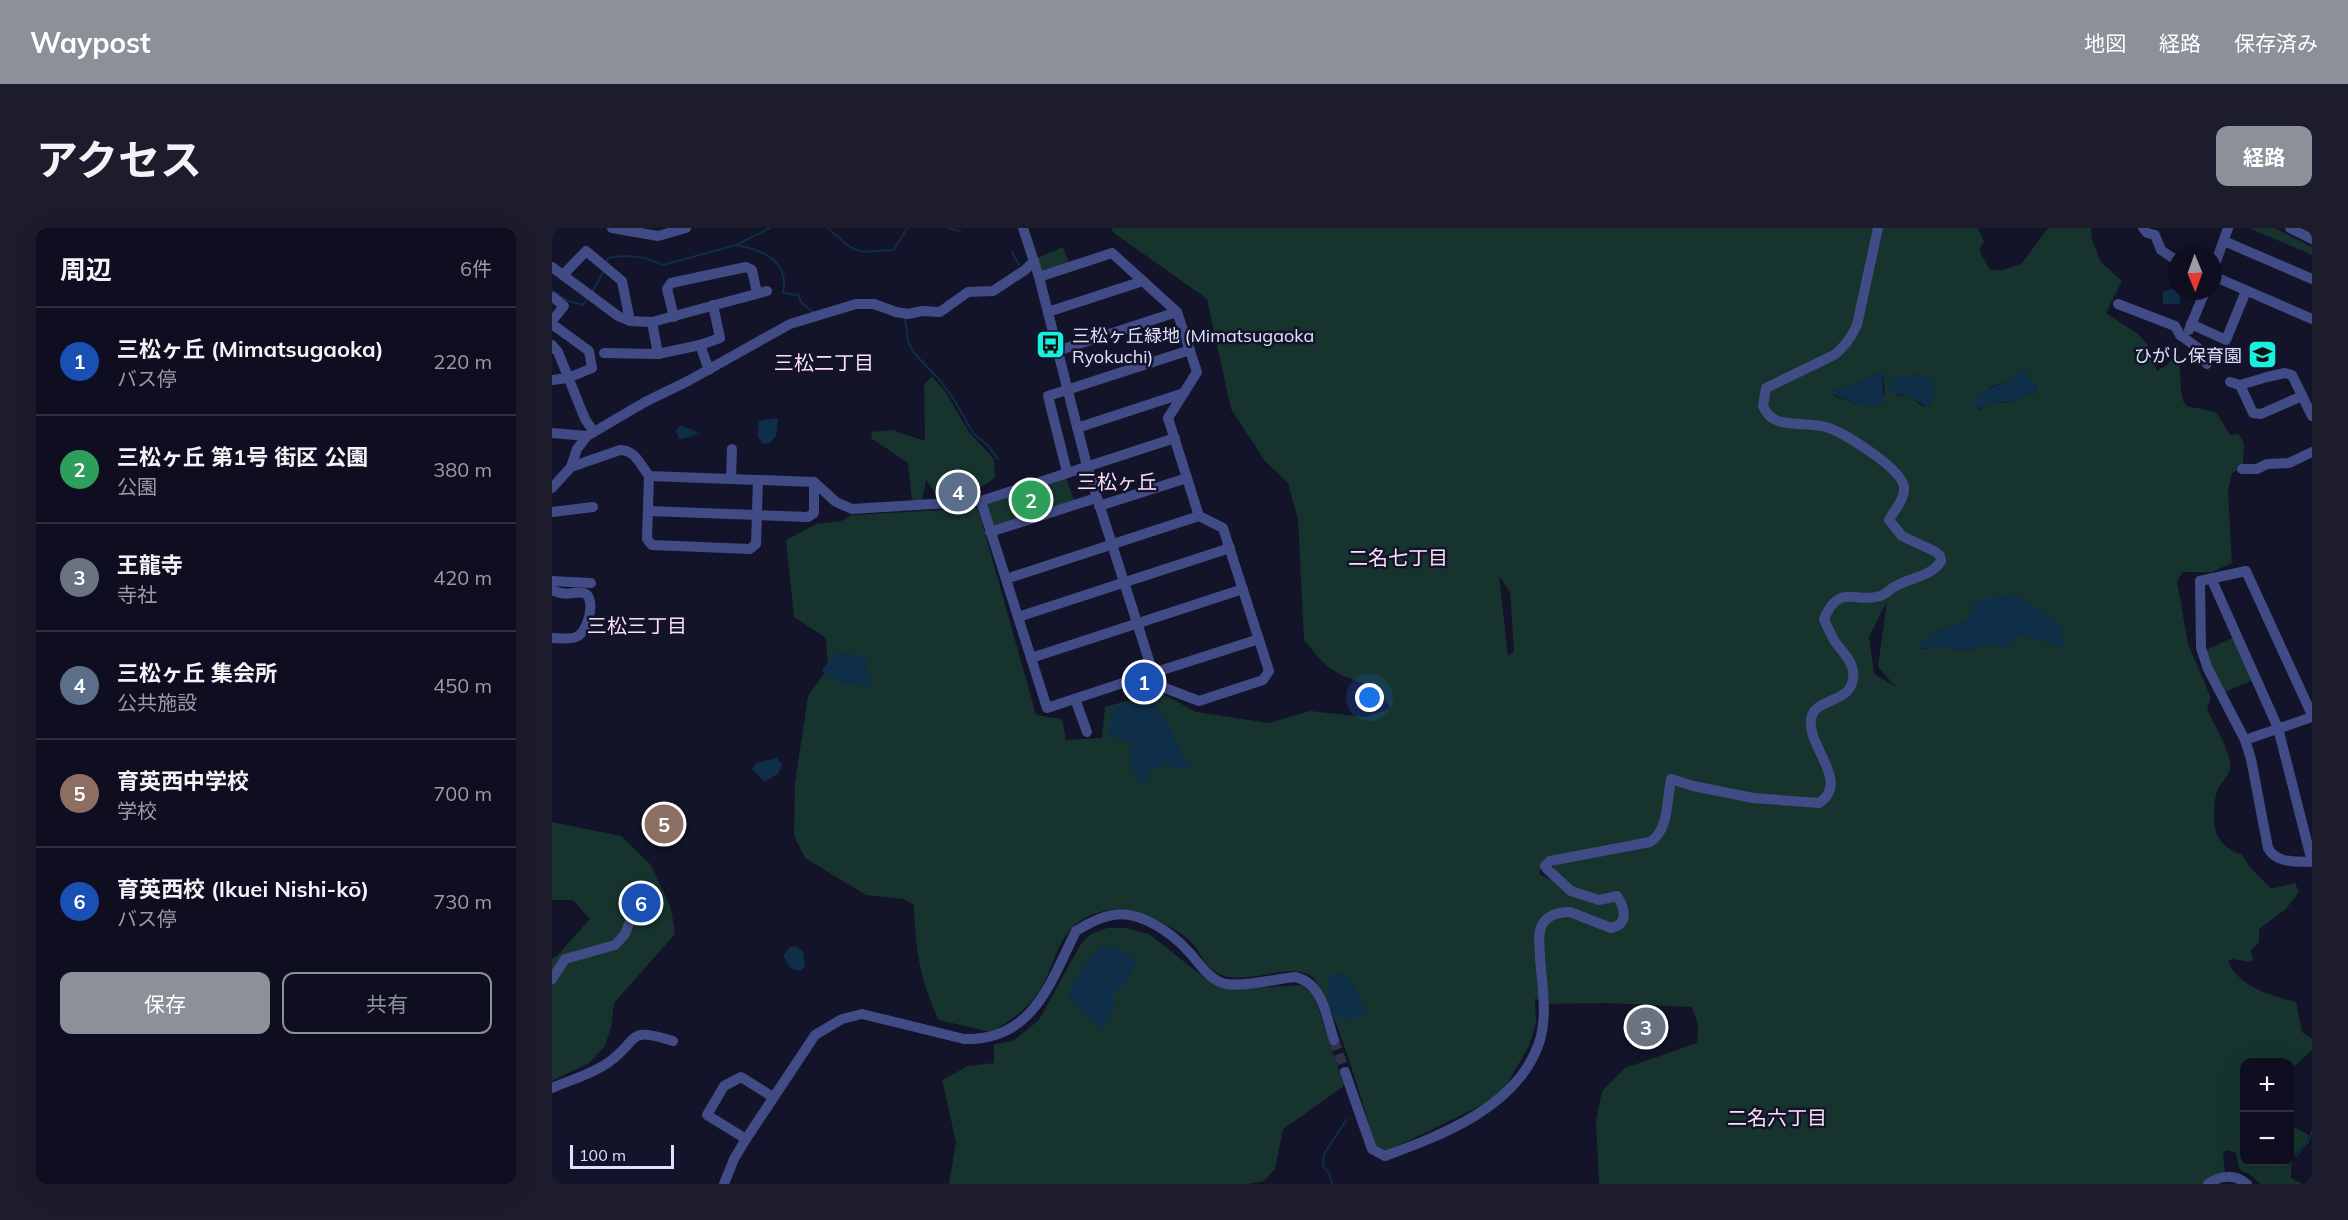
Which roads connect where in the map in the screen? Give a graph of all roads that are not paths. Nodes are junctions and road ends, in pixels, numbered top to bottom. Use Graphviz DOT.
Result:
graph roads {
  1 [pos="612,228"];
  2 [pos="686,228"];
  3 [pos="1023,228"];
  4 [pos="1878,228"];
  5 [pos="2143,228"];
  6 [pos="2228,228"];
  7 [pos="2290,228"];
  8 [pos="634,230"];
  9 [pos="2312,239"];
  10 [pos="2224,241"];
  11 [pos="2222,246"];
  12 [pos="2168,255"];
  13 [pos="1034,261"];
  14 [pos="552,267"];
  15 [pos="665,274"];
  16 [pos="563,275"];
  17 [pos="1039,277"];
  18 [pos="2312,279"];
  19 [pos="2222,280"];
  20 [pos="1143,281"];
  21 [pos="667,289"];
  22 [pos="2246,291"];
  23 [pos="554,297"];
  24 [pos="2201,300"];
  25 [pos="2118,304"];
  26 [pos="713,305"];
  27 [pos="1048,312"];
  28 [pos="1177,312"];
  29 [pos="674,317"];
  30 [pos="2312,319"];
  31 [pos="630,321"];
  32 [pos="552,322"];
  33 [pos="652,322"];
  34 [pos="2191,324"];
  35 [pos="2185,338"];
  36 [pos="552,345"];
  37 [pos="700,345"];
  38 [pos="1190,350"];
  39 [pos="1058,351"];
  40 [pos="604,353"];
  41 [pos="658,354"];
  42 [pos="2207,364"];
  43 [pos="709,370"];
  44 [pos="568,378"];
  45 [pos="552,380"];
  46 [pos="1067,389"];
  47 [pos="1184,393"];
  48 [pos="2302,396"];
  49 [pos="2312,416"];
  50 [pos="1077,428"];
  51 [pos="552,432"];
  52 [pos="590,434"];
  53 [pos="1175,438"];
  54 [pos="732,449"];
  55 [pos="2312,452"];
  56 [pos="571,466"];
  57 [pos="1087,466"];
  58 [pos="2242,469"];
  59 [pos="1067,472"];
  60 [pos="649,476"];
  61 [pos="731,478"];
  62 [pos="1187,478"];
  63 [pos="758,480"];
  64 [pos="814,482"];
  65 [pos="552,488"];
  66 [pos="981,501"];
  67 [pos="1098,502"];
  68 [pos="593,507"];
  69 [pos="648,511"];
  70 [pos="552,512"];
  71 [pos="757,515"];
  72 [pos="1199,516"];
  73 [pos="990,532"];
  74 [pos="1112,545"];
  75 [pos="1230,548"];
  76 [pos="2211,578"];
  77 [pos="1006,579"];
  78 [pos="552,582"];
  79 [pos="591,583"];
  80 [pos="1124,583"];
  81 [pos="552,590"];
  82 [pos="1243,590"];
  83 [pos="1018,617"];
  84 [pos="1137,624"];
  85 [pos="552,638"];
  86 [pos="1259,639"];
  87 [pos="1031,658"];
  88 [pos="1149,675"];
  89 [pos="1075,699"];
  90 [pos="2312,716"];
  91 [pos="2278,728"];
  92 [pos="1087,732"];
  93 [pos="2245,740"];
  94 [pos="2312,862"];
  95 [pos="634,911"];
  96 [pos="552,979"];
  97 [pos="1334,1040"];
  98 [pos="673,1041"];
  99 [pos="1346,1072"];
  100 [pos="552,1088"];
  101 [pos="773,1097"];
  102 [pos="746,1139"];
  103 [pos="724,1184"];
  104 [pos="2208,1184"];
  105 [pos="2247,1184"];
  1 -- 8 [label="street"];
  2 -- 8 [label="street"];
  3 -- 13 [label="street"];
  4 -- 99 [label="street"];
  5 -- 12 [label="street"];
  6 -- 10 [label="street"];
  7 -- 9 [label="street"];
  10 -- 11 [label="street"];
  10 -- 18 [label="street"];
  13 -- 17 [label="street"];
  13 -- 43 [label="street"];
  14 -- 16 [label="street"];
  15 -- 21 [label="street"];
  16 -- 31 [label="street"];
  16 -- 31 [label="street"];
  17 -- 20 [label="street"];
  17 -- 27 [label="street"];
  19 -- 22 [label="street"];
  20 -- 27 [label="street"];
  20 -- 28 [label="street"];
  21 -- 26 [label="street"];
  21 -- 29 [label="street"];
  22 -- 30 [label="street"];
  22 -- 34 [label="street"];
  23 -- 32 [label="street"];
  24 -- 34 [label="street"];
  25 -- 35 [label="street"];
  26 -- 29 [label="street"];
  26 -- 37 [label="street"];
  27 -- 39 [label="street"];
  28 -- 38 [label="street"];
  28 -- 39 [label="street"];
  29 -- 33 [label="street"];
  31 -- 33 [label="street"];
  32 -- 44 [label="street"];
  33 -- 41 [label="street"];
  34 -- 35 [label="street"];
  35 -- 42 [label="street"];
  36 -- 44 [label="street"];
  37 -- 41 [label="street"];
  37 -- 43 [label="street"];
  38 -- 46 [label="street"];
  38 -- 47 [label="street"];
  39 -- 46 [label="street"];
  40 -- 41 [label="street"];
  43 -- 52 [label="street"];
  44 -- 45 [label="street"];
  44 -- 52 [label="street"];
  46 -- 50 [label="street"];
  46 -- 59 [label="street"];
  47 -- 50 [label="street"];
  47 -- 53 [label="street"];
  48 -- 48 [label="street"];
  48 -- 49 [label="street"];
  50 -- 57 [label="street"];
  51 -- 52 [label="street"];
  52 -- 56 [label="street"];
  53 -- 57 [label="street"];
  53 -- 62 [label="street"];
  54 -- 61 [label="street"];
  55 -- 58 [label="street"];
  56 -- 60 [label="street"];
  56 -- 65 [label="street"];
  57 -- 59 [label="street"];
  57 -- 67 [label="street"];
  59 -- 66 [label="street"];
  60 -- 61 [label="street"];
  60 -- 69 [label="street"];
  61 -- 63 [label="street"];
  62 -- 67 [label="street"];
  62 -- 72 [label="street"];
  63 -- 64 [label="street"];
  63 -- 71 [label="street"];
  64 -- 66 [label="street"];
  64 -- 71 [label="street"];
  66 -- 73 [label="street"];
  67 -- 73 [label="street"];
  67 -- 74 [label="street"];
  68 -- 70 [label="street"];
  69 -- 71 [label="street"];
  69 -- 71 [label="street"];
  72 -- 74 [label="street"];
  72 -- 75 [label="street"];
  73 -- 77 [label="street"];
  74 -- 77 [label="street"];
  74 -- 80 [label="street"];
  75 -- 80 [label="street"];
  75 -- 82 [label="street"];
  76 -- 90 [label="street"];
  76 -- 91 [label="street"];
  76 -- 93 [label="street"];
  77 -- 83 [label="street"];
  78 -- 79 [label="street"];
  80 -- 83 [label="street"];
  80 -- 84 [label="street"];
  81 -- 85 [label="street"];
  82 -- 84 [label="street"];
  82 -- 86 [label="street"];
  83 -- 87 [label="street"];
  84 -- 87 [label="street"];
  84 -- 88 [label="street"];
  86 -- 88 [label="street"];
  86 -- 88 [label="street"];
  87 -- 89 [label="street"];
  88 -- 89 [label="street"];
  89 -- 92 [label="street"];
  90 -- 91 [label="street"];
  91 -- 93 [label="street"];
  91 -- 94 [label="street"];
  93 -- 94 [label="street"];
  95 -- 96 [label="street"];
  97 -- 101 [label="street"];
  98 -- 100 [label="street"];
  101 -- 102 [label="street"];
  101 -- 102 [label="street"];
  102 -- 103 [label="street"];
  104 -- 105 [label="street"];
}
